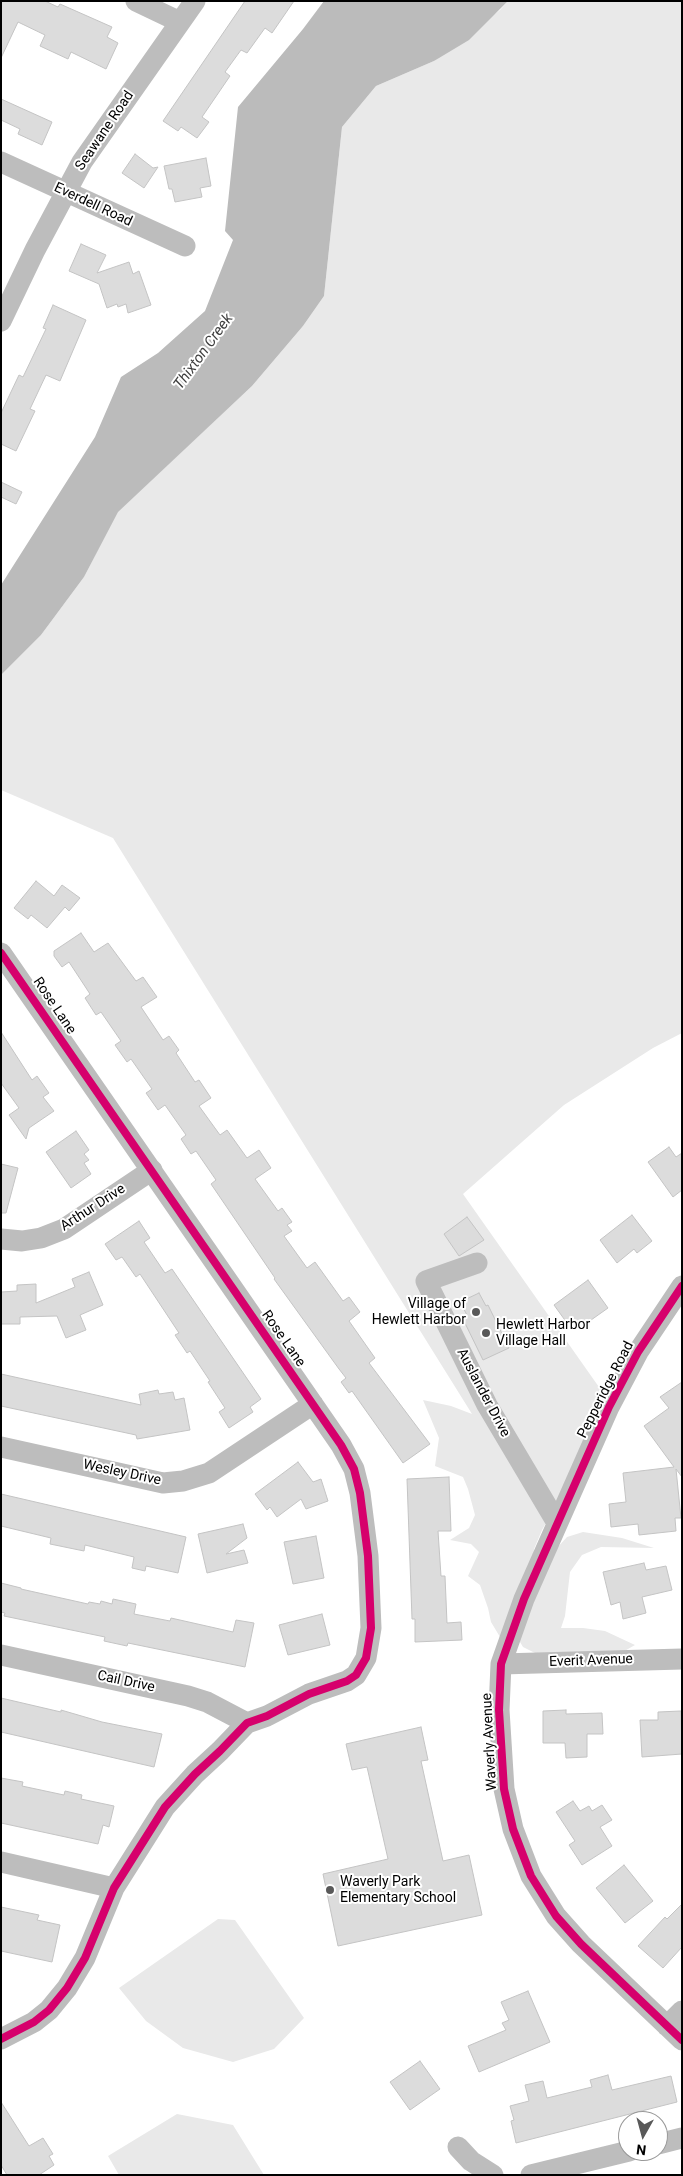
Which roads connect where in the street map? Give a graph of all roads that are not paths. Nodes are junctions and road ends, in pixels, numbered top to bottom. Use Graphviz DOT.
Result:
graph roads {
  1 [pos="136,1"];
  2 [pos="195,1"];
  3 [pos="180,22"];
  4 [pos="1,162"];
  5 [pos="66,193"];
  6 [pos="185,246"];
  7 [pos="1,321"];
  8 [pos="1,953"];
  9 [pos="152,1170"];
  10 [pos="1,1239"];
  11 [pos="477,1263"];
  12 [pos="682,1286"];
  13 [pos="312,1404"];
  14 [pos="1,1447"];
  15 [pos="560,1517"];
  16 [pos="1,1655"];
  17 [pos="682,1659"];
  18 [pos="501,1664"];
  19 [pos="246,1724"];
  20 [pos="1,1862"];
  21 [pos="114,1888"];
  22 [pos="677,2025"];
  23 [pos="1,2039"];
  24 [pos="682,2138"];
  25 [pos="668,2142"];
  26 [pos="458,2147"];
  27 [pos="618,2153"];
  28 [pos="493,2175"];
  29 [pos="531,2175"];
  1 -- 3 [label="street"];
  2 -- 3 [label="street, Seawane Road"];
  3 -- 5 [label="street, Seawane Road"];
  4 -- 5 [label="street, Everdell Road"];
  5 -- 6 [label="street, Everdell Road"];
  5 -- 7 [label="street, Seawane Road"];
  8 -- 9 [label="street, Rose Lane"];
  9 -- 10 [label="street, Arthur Drive"];
  9 -- 13 [label="street, Rose Lane"];
  11 -- 15 [label="street, Auslander Drive"];
  12 -- 15 [label="street, Pepperidge Road"];
  13 -- 14 [label="street, Wesley Drive"];
  13 -- 19 [label="street, Rose Lane"];
  15 -- 18 [label="street, Waverly Avenue"];
  16 -- 19 [label="street, Cail Drive"];
  17 -- 18 [label="street, Everit Avenue"];
  18 -- 22 [label="street, Waverly Avenue"];
  19 -- 21 [label="street"];
  20 -- 21 [label="street"];
  21 -- 23 [label="street"];
  24 -- 25 [label="street"];
  26 -- 28 [label="street"];
  27 -- 29 [label="street"];
}
